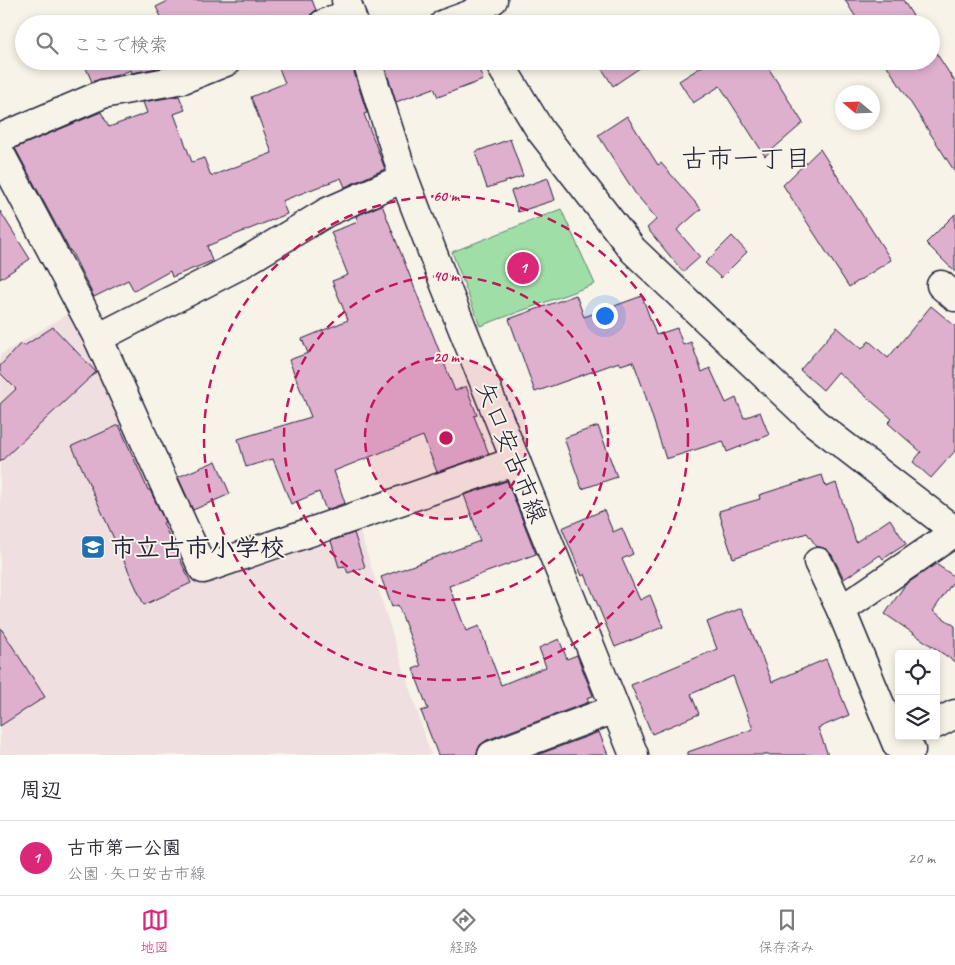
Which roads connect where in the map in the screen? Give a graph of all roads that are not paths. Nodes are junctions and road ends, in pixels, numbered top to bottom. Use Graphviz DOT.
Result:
graph roads {
  1 [pos="493,0"];
  2 [pos="464,15"];
  3 [pos="206,70"];
  4 [pos="370,70"];
  5 [pos="503,70"];
  6 [pos="0,138"];
  7 [pos="0,153"];
  8 [pos="404,178"];
  9 [pos="98,338"];
  10 [pos="516,461"];
  11 [pos="955,532"];
  12 [pos="818,562"];
  13 [pos="841,610"];
  14 [pos="615,709"];
  15 [pos="955,714"];
  16 [pos="940,722"];
  17 [pos="915,747"];
  18 [pos="492,755"];
  19 [pos="634,755"];
  1 -- 2 [label="street"];
  3 -- 6 [label="street"];
  4 -- 8 [label="street, 矢口安古市線"];
  5 -- 11 [label="street"];
  7 -- 9 [label="street"];
  8 -- 9 [label="street"];
  8 -- 10 [label="street, 矢口安古市線"];
  9 -- 10 [label="street"];
  10 -- 14 [label="street, 矢口安古市線"];
  11 -- 13 [label="street"];
  12 -- 13 [label="street"];
  13 -- 17 [label="street"];
  14 -- 18 [label="street"];
  14 -- 19 [label="street, 矢口安古市線"];
  15 -- 16 [label="street"];
}
